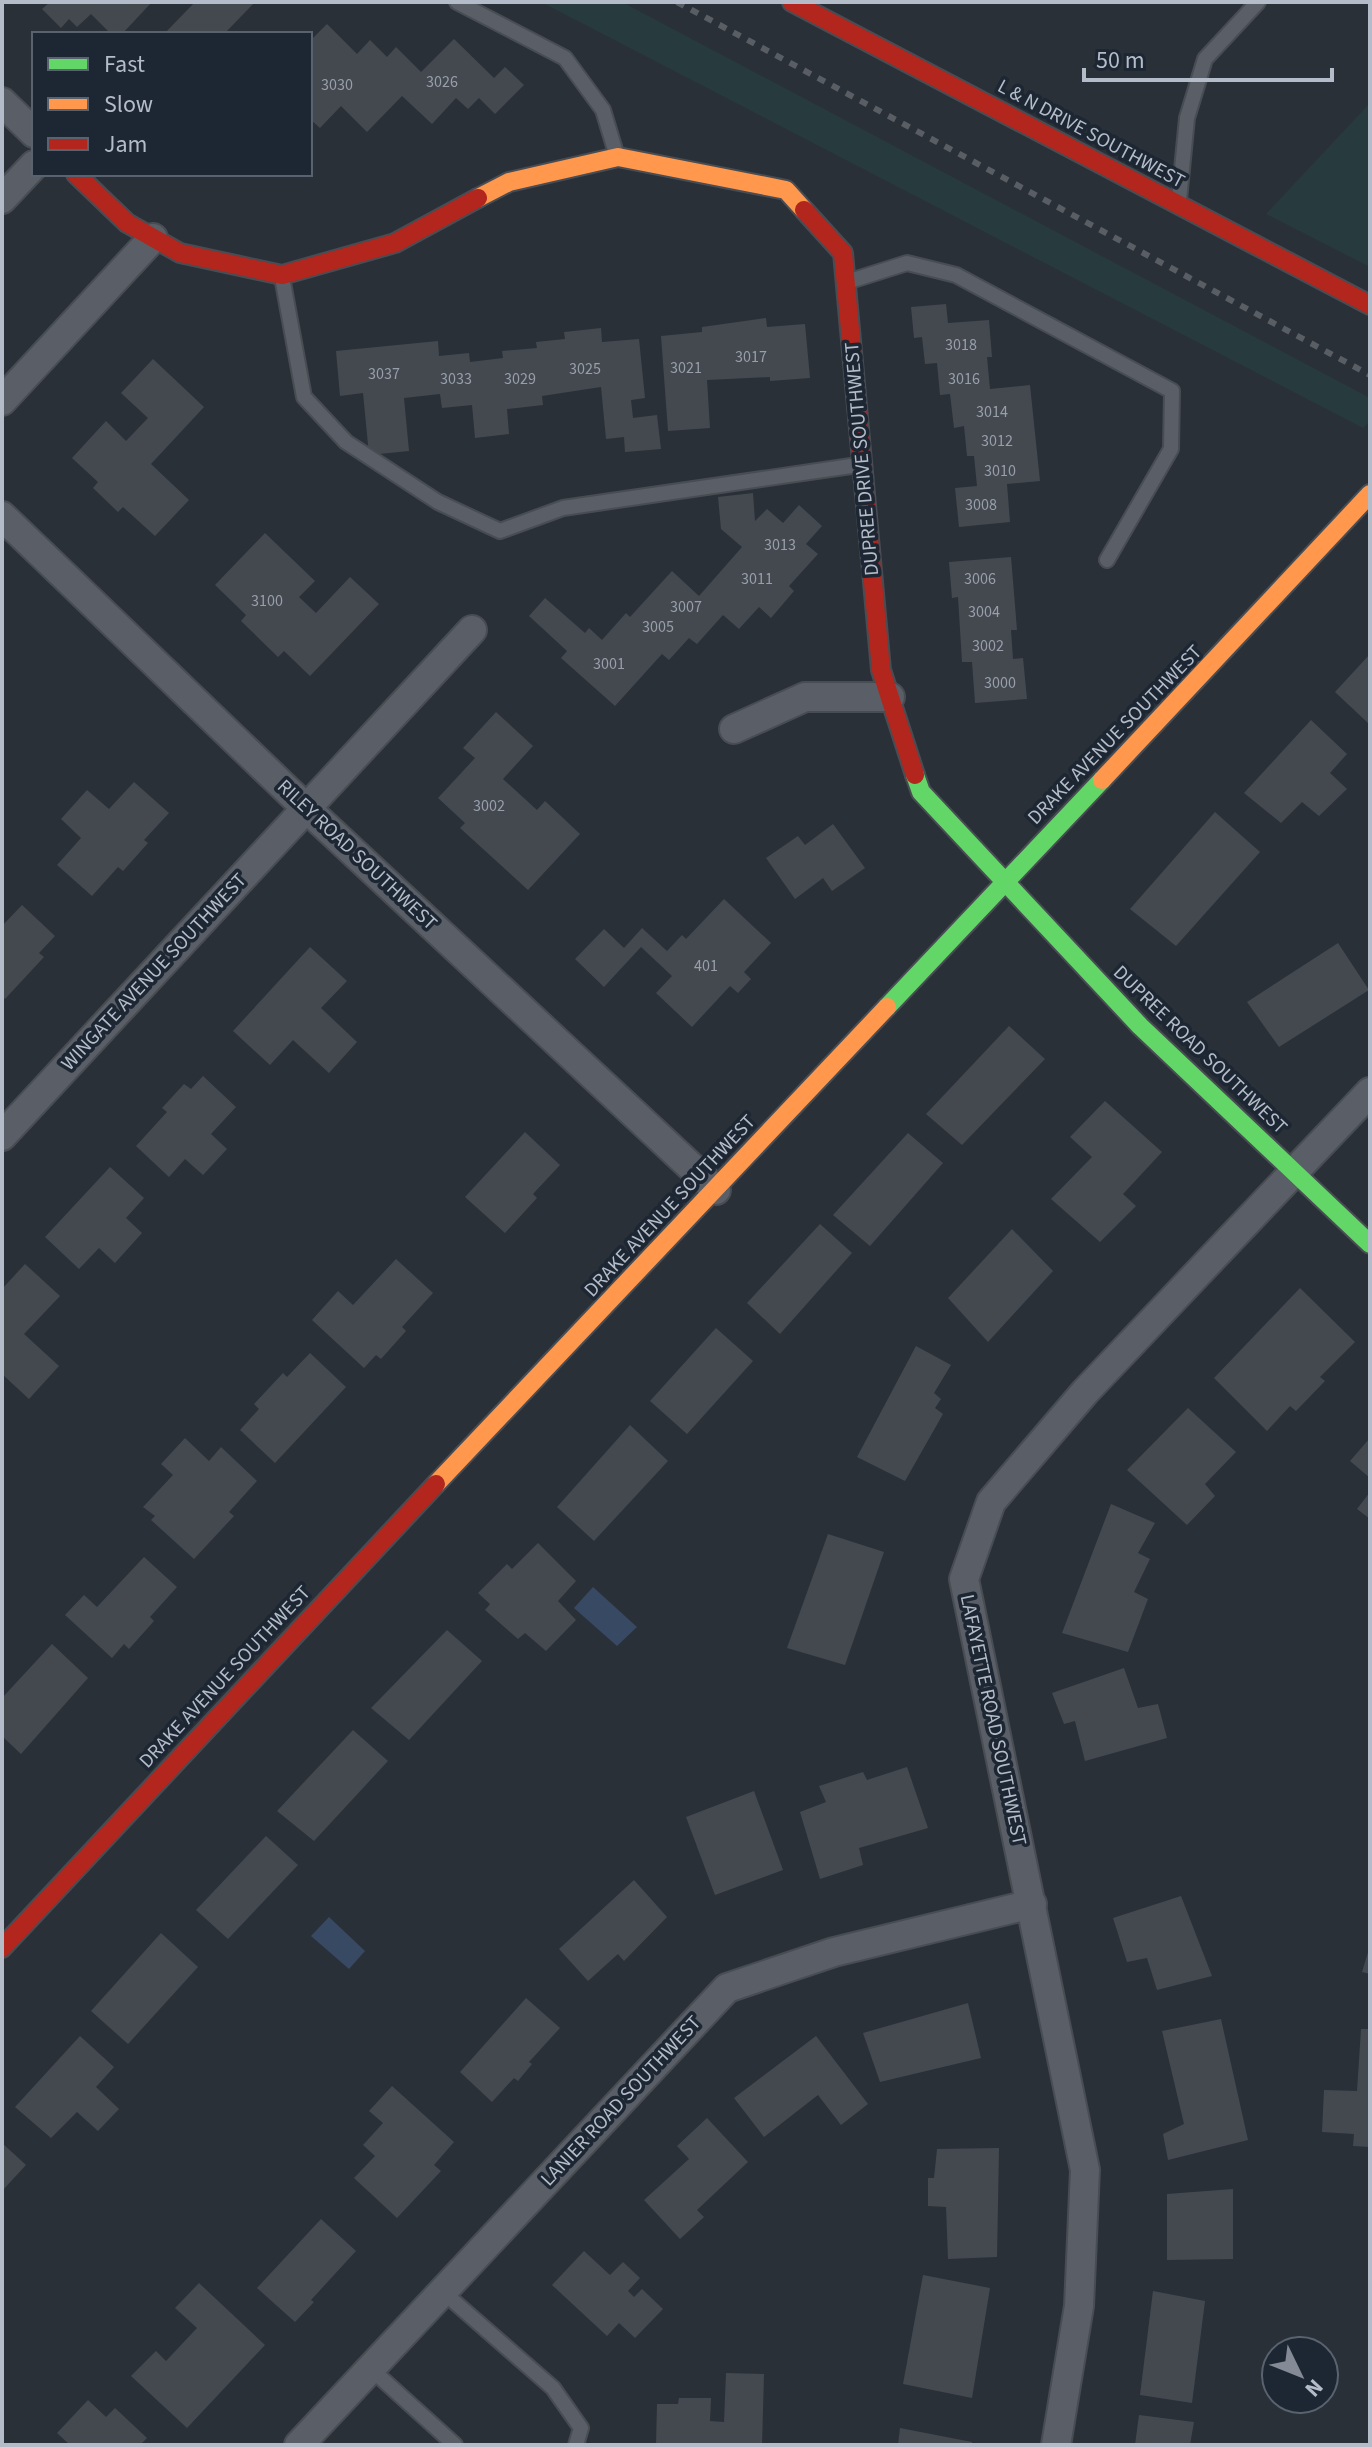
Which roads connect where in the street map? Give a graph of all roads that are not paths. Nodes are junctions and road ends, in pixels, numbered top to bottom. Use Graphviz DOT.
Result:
graph roads {
  1 [pos="457,2"];
  2 [pos="792,2"];
  3 [pos="1258,2"];
  4 [pos="2,102"];
  5 [pos="32,131"];
  6 [pos="618,157"];
  7 [pos="32,167"];
  8 [pos="78,176"];
  9 [pos="2,199"];
  10 [pos="1179,204"];
  11 [pos="153,238"];
  12 [pos="282,275"];
  13 [pos="846,282"];
  14 [pos="1370,305"];
  15 [pos="2,401"];
  16 [pos="863,465"];
  17 [pos="1370,494"];
  18 [pos="2,516"];
  19 [pos="1107,560"];
  20 [pos="472,630"];
  21 [pos="890,697"];
  22 [pos="734,729"];
  23 [pos="306,808"];
  24 [pos="1005,882"];
  25 [pos="1370,1092"];
  26 [pos="2,1136"];
  27 [pos="1294,1172"];
  28 [pos="716,1190"];
  29 [pos="1370,1244"];
  30 [pos="1032,1904"];
  31 [pos="2,1948"];
  32 [pos="442,2291"];
  33 [pos="370,2368"];
  34 [pos="299,2445"];
  35 [pos="455,2445"];
  36 [pos="576,2445"];
  37 [pos="1056,2445"];
  1 -- 6 [label="lane"];
  2 -- 10 [label="street, L & N DRIVE SOUTHWEST"];
  3 -- 10 [label="lane"];
  4 -- 5 [label="street"];
  6 -- 12 [label="street, DUPREE DRIVE SOUTHWEST"];
  6 -- 13 [label="street, DUPREE DRIVE SOUTHWEST"];
  7 -- 9 [label="street"];
  8 -- 11 [label="street, DUPREE DRIVE SOUTHWEST"];
  10 -- 14 [label="street, L & N DRIVE SOUTHWEST"];
  11 -- 12 [label="street, DUPREE DRIVE SOUTHWEST"];
  11 -- 15 [label="street"];
  12 -- 16 [label="lane"];
  13 -- 16 [label="street, DUPREE DRIVE SOUTHWEST"];
  13 -- 19 [label="lane"];
  16 -- 21 [label="street, DUPREE DRIVE SOUTHWEST"];
  17 -- 24 [label="street, DRAKE AVENUE SOUTHWEST"];
  18 -- 23 [label="street, RILEY ROAD SOUTHWEST"];
  20 -- 23 [label="street, WINGATE AVENUE SOUTHWEST"];
  21 -- 22 [label="street"];
  21 -- 24 [label="street, DUPREE DRIVE SOUTHWEST"];
  23 -- 26 [label="street, WINGATE AVENUE SOUTHWEST"];
  23 -- 28 [label="street, RILEY ROAD SOUTHWEST"];
  24 -- 27 [label="street, DUPREE ROAD SOUTHWEST"];
  24 -- 28 [label="street, DRAKE AVENUE SOUTHWEST"];
  25 -- 27 [label="street, LAFAYETTE ROAD SOUTHWEST"];
  27 -- 29 [label="street, DUPREE ROAD SOUTHWEST"];
  27 -- 30 [label="street, LAFAYETTE ROAD SOUTHWEST"];
  28 -- 31 [label="street, DRAKE AVENUE SOUTHWEST"];
  30 -- 32 [label="street, LANIER ROAD SOUTHWEST"];
  30 -- 37 [label="street, LAFAYETTE ROAD SOUTHWEST"];
  32 -- 33 [label="street, LANIER ROAD SOUTHWEST"];
  32 -- 36 [label="lane"];
  33 -- 34 [label="street, LANIER ROAD SOUTHWEST"];
  33 -- 35 [label="lane"];
}
